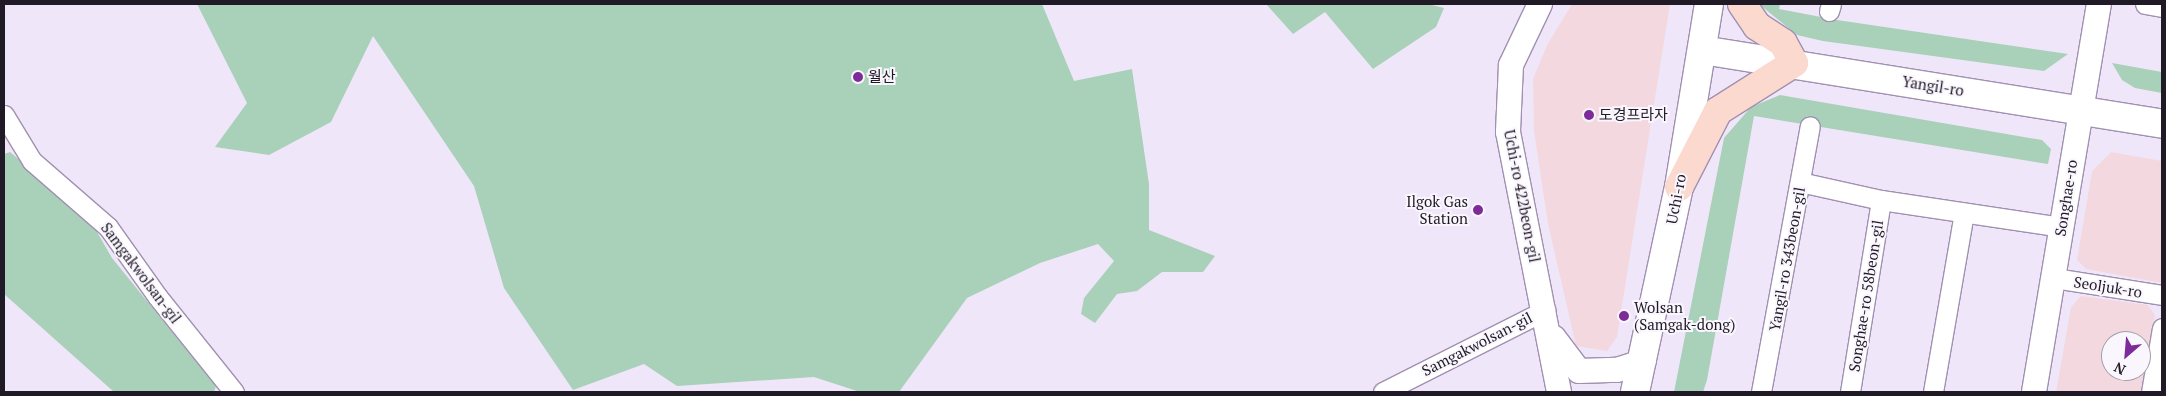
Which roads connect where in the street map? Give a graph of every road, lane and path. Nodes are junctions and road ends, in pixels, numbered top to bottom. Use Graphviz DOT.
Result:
graph roads {
  1 [pos="1540,4"];
  2 [pos="1709,4"];
  3 [pos="1742,4"];
  4 [pos="2099,4"];
  5 [pos="2144,4"];
  6 [pos="2162,7"];
  7 [pos="1702,50"];
  8 [pos="1794,63"];
  9 [pos="2081,110"];
  10 [pos="4,115"];
  11 [pos="2162,124"];
  12 [pos="1810,126"];
  13 [pos="1800,182"];
  14 [pos="1679,187"];
  15 [pos="1882,200"];
  16 [pos="1964,213"];
  17 [pos="2061,228"];
  18 [pos="2054,278"];
  19 [pos="2162,295"];
  20 [pos="1546,317"];
  21 [pos="2162,328"];
  22 [pos="1644,361"];
  23 [pos="234,392"];
  24 [pos="1383,392"];
  25 [pos="1560,392"];
  26 [pos="1635,392"];
  27 [pos="1761,392"];
  28 [pos="1850,392"];
  29 [pos="1933,392"];
  30 [pos="2034,392"];
  31 [pos="2151,392"];
  1 -- 20 [label="street, Uchi-ro 422beon-gil"];
  2 -- 7 [label="main road, Uchi-ro"];
  3 -- 8 [label="main road"];
  4 -- 9 [label="street, Songhae-ro"];
  5 -- 6 [label="street"];
  7 -- 8 [label="main road, Yangil-ro"];
  7 -- 14 [label="main road, Uchi-ro"];
  8 -- 9 [label="main road, Yangil-ro"];
  8 -- 14 [label="main road"];
  9 -- 11 [label="main road, Yangil-ro"];
  9 -- 17 [label="street, Songhae-ro"];
  10 -- 23 [label="street, Samgakwolsan-gil"];
  12 -- 13 [label="street, Yangil-ro 343beon-gil"];
  13 -- 15 [label="street, Songhae-ro 58beon-gil"];
  13 -- 27 [label="street, Yangil-ro 343beon-gil"];
  14 -- 22 [label="main road, Uchi-ro"];
  15 -- 16 [label="street, Songhae-ro 58beon-gil"];
  15 -- 28 [label="street, Songhae-ro 58beon-gil"];
  16 -- 17 [label="street, Songhae-ro 58beon-gil"];
  16 -- 29 [label="street"];
  17 -- 18 [label="street, Songhae-ro"];
  18 -- 19 [label="street, Seoljuk-ro"];
  18 -- 30 [label="street, Songhae-ro"];
  20 -- 22 [label="street"];
  20 -- 24 [label="street, Samgakwolsan-gil"];
  20 -- 25 [label="street, Uchi-ro 422beon-gil"];
  21 -- 31 [label="street"];
  22 -- 26 [label="main road, Uchi-ro"];
}
